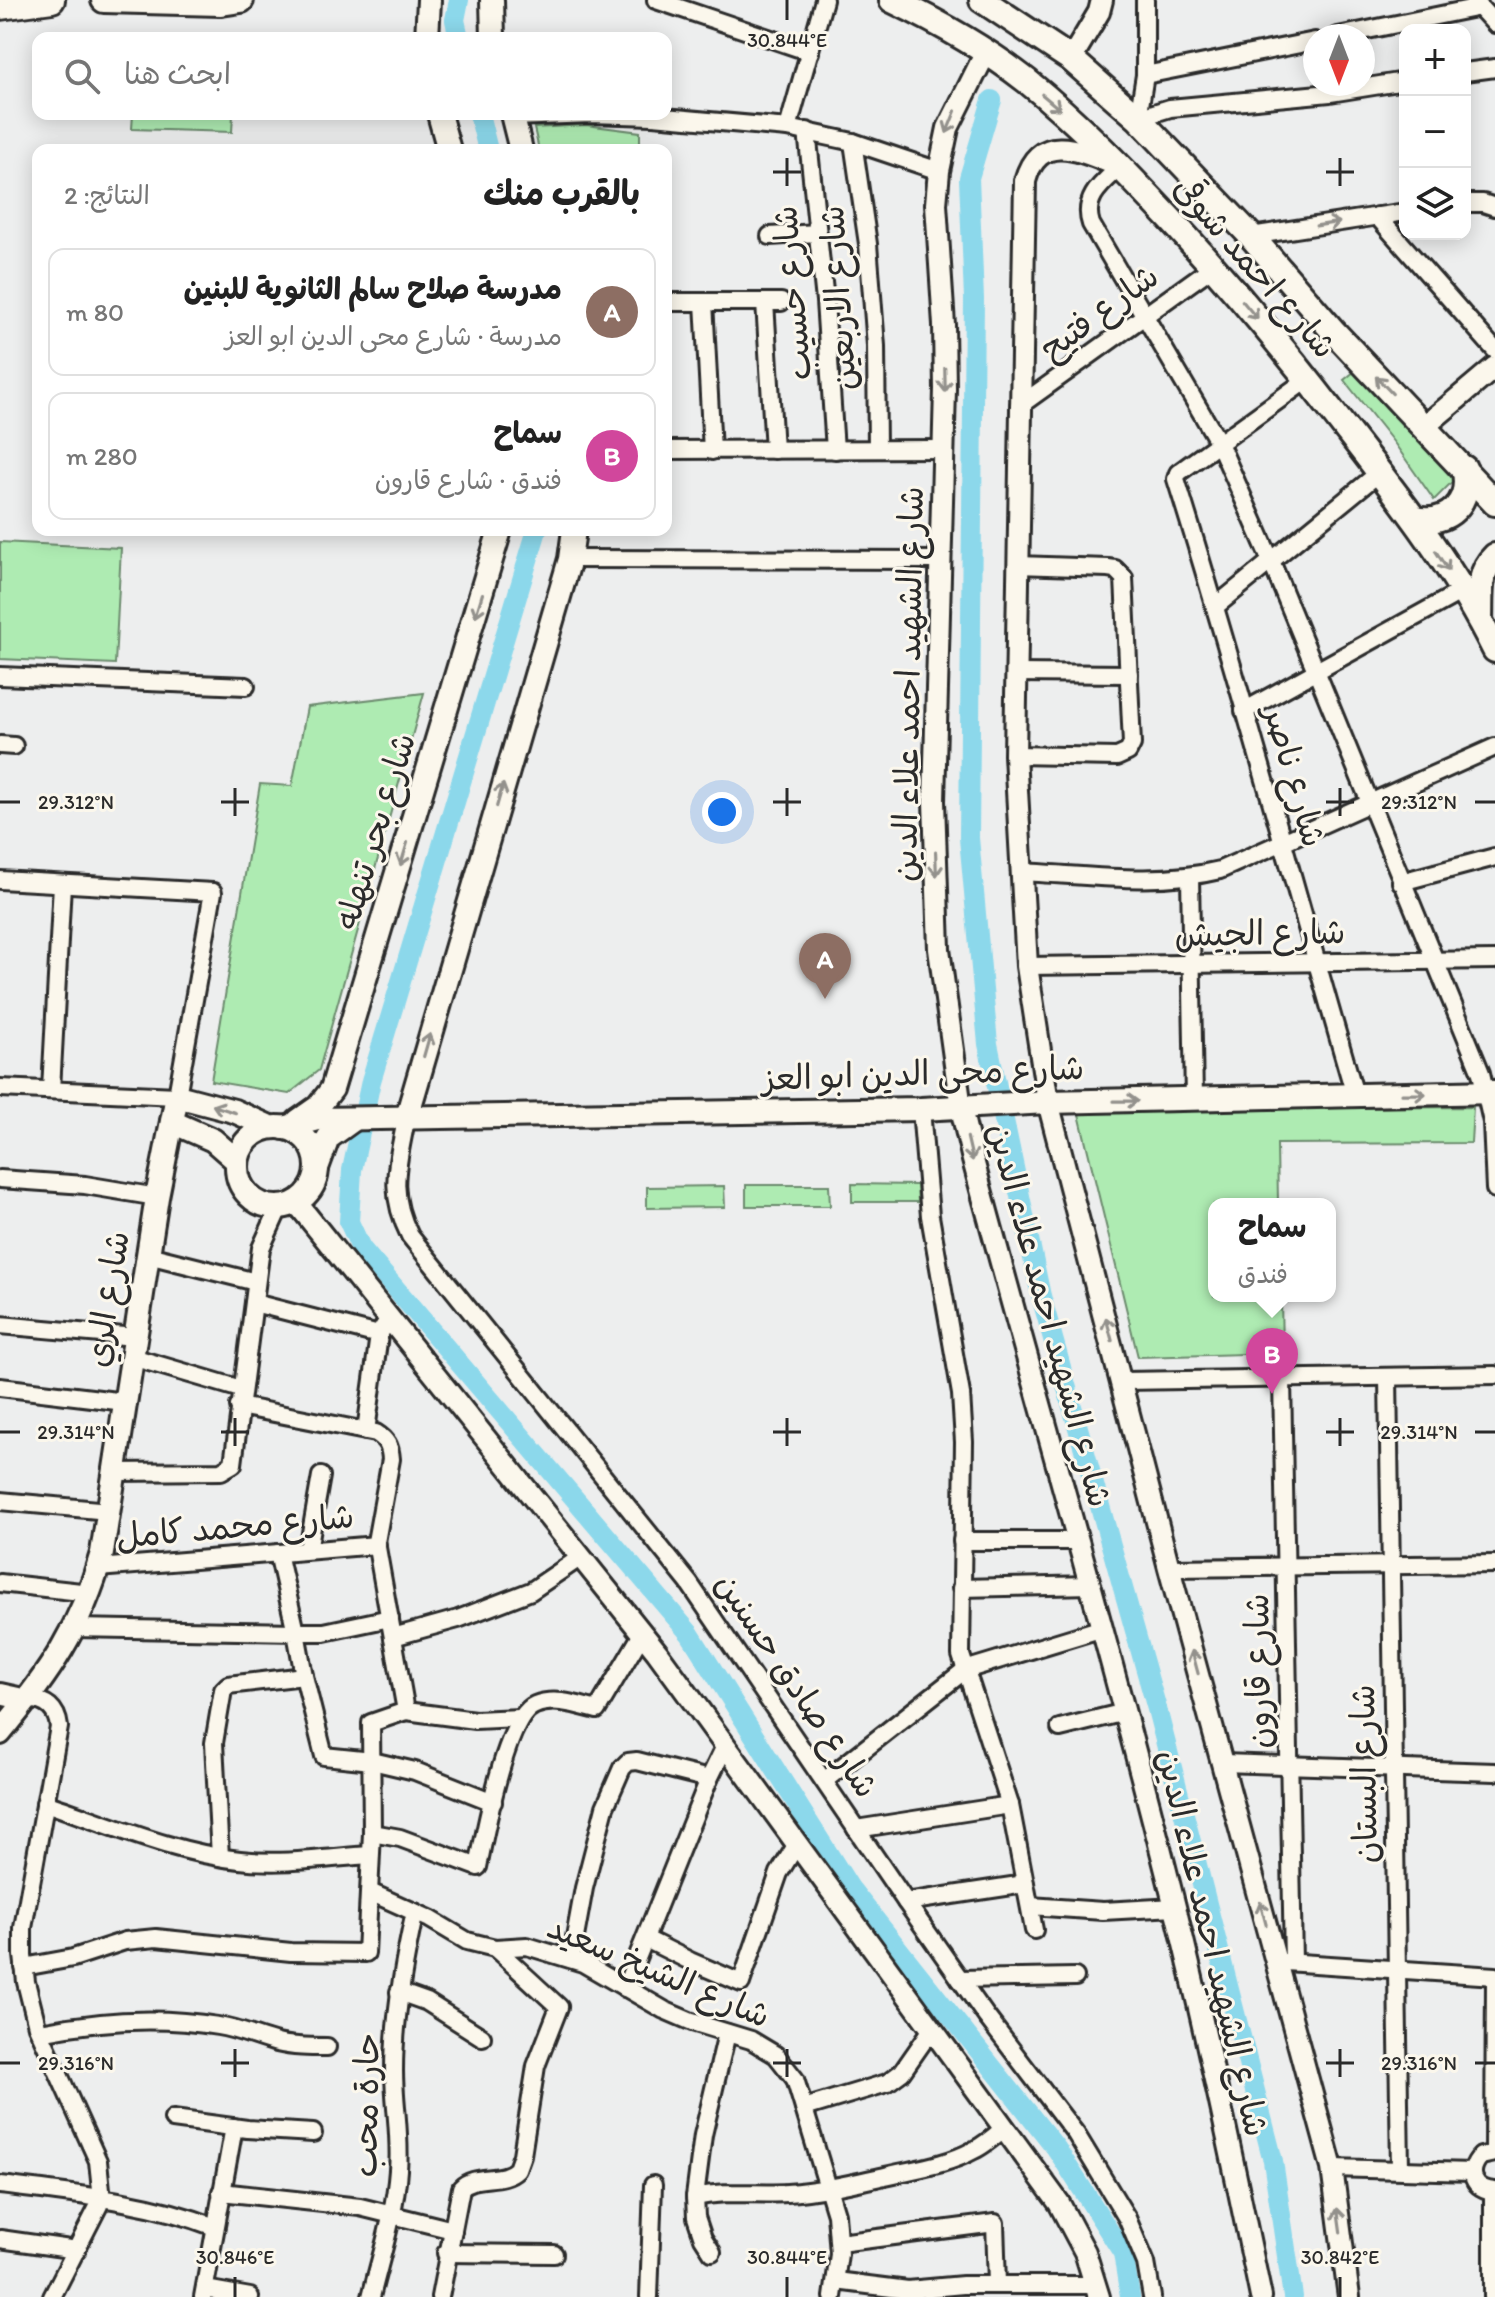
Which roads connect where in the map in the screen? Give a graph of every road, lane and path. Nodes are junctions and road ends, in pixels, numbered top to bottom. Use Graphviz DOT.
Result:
graph roads {
  1 [pos="52,0"];
  2 [pos="104,0"];
  3 [pos="241,0"];
  4 [pos="429,0"];
  5 [pos="492,0"];
  6 [pos="656,0"];
  7 [pos="824,0"];
  8 [pos="892,0"];
  9 [pos="982,0"];
  10 [pos="1102,0"];
  11 [pos="1145,0"];
  12 [pos="1476,4"];
  13 [pos="1007,6"];
  14 [pos="0,7"];
  15 [pos="1495,24"];
  16 [pos="1375,27"];
  17 [pos="427,32"];
  18 [pos="493,32"];
  19 [pos="1303,43"];
  20 [pos="810,52"];
  21 [pos="986,52"];
  22 [pos="1071,59"];
  23 [pos="1495,68"];
  24 [pos="1471,71"];
  25 [pos="1145,75"];
  26 [pos="1399,82"];
  27 [pos="672,118"];
  28 [pos="1138,118"];
  29 [pos="441,120"];
  30 [pos="513,120"];
  31 [pos="788,128"];
  32 [pos="807,131"];
  33 [pos="853,142"];
  34 [pos="447,144"];
  35 [pos="519,144"];
  36 [pos="1121,166"];
  37 [pos="939,171"];
  38 [pos="1471,203"];
  39 [pos="1494,205"];
  40 [pos="1399,213"];
  41 [pos="1377,216"];
  42 [pos="817,233"];
  43 [pos="770,236"];
  44 [pos="1251,236"];
  45 [pos="1214,266"];
  46 [pos="672,302"];
  47 [pos="704,302"];
  48 [pos="1145,315"];
  49 [pos="1495,350"];
  50 [pos="1495,367"];
  51 [pos="1309,378"];
  52 [pos="1019,406"];
  53 [pos="1425,426"];
  54 [pos="1219,443"];
  55 [pos="877,449"];
  56 [pos="944,449"];
  57 [pos="672,450"];
  58 [pos="774,450"];
  59 [pos="835,450"];
  60 [pos="712,451"];
  61 [pos="1464,468"];
  62 [pos="1380,472"];
  63 [pos="1495,503"];
  64 [pos="1415,519"];
  65 [pos="498,536"];
  66 [pos="573,536"];
  67 [pos="1495,556"];
  68 [pos="570,559"];
  69 [pos="941,560"];
  70 [pos="1271,561"];
  71 [pos="1017,565"];
  72 [pos="1462,591"];
  73 [pos="1216,606"];
  74 [pos="1480,619"];
  75 [pos="1495,650"];
  76 [pos="1314,671"];
  77 [pos="1015,673"];
  78 [pos="1129,674"];
  79 [pos="0,676"];
  80 [pos="246,686"];
  81 [pos="1244,711"];
  82 [pos="1495,747"];
  83 [pos="1015,755"];
  84 [pos="1369,803"];
  85 [pos="1283,841"];
  86 [pos="1495,857"];
  87 [pos="1020,872"];
  88 [pos="1190,877"];
  89 [pos="0,880"];
  90 [pos="1401,882"];
  91 [pos="62,884"];
  92 [pos="1495,960"];
  93 [pos="1433,961"];
  94 [pos="1316,962"];
  95 [pos="1192,964"];
  96 [pos="1027,966"];
  97 [pos="0,1088"];
  98 [pos="332,1089"];
  99 [pos="51,1090"];
  100 [pos="1491,1092"];
  101 [pos="1355,1095"];
  102 [pos="177,1096"];
  103 [pos="1194,1099"];
  104 [pos="1048,1102"];
  105 [pos="961,1108"];
  106 [pos="921,1109"];
  107 [pos="353,1120"];
  108 [pos="406,1120"];
  109 [pos="172,1122"];
  110 [pos="278,1127"];
  111 [pos="237,1161"];
  112 [pos="317,1168"];
  113 [pos="0,1179"];
  114 [pos="1495,1189"];
  115 [pos="157,1197"];
  116 [pos="288,1204"];
  117 [pos="148,1255"];
  118 [pos="256,1282"];
  119 [pos="254,1303"];
  120 [pos="0,1325"];
  121 [pos="384,1327"];
  122 [pos="133,1347"];
  123 [pos="1495,1375"];
  124 [pos="1388,1377"];
  125 [pos="1282,1379"];
  126 [pos="1123,1381"];
  127 [pos="0,1387"];
  128 [pos="240,1398"];
  129 [pos="125,1402"];
  130 [pos="366,1431"];
  131 [pos="115,1472"];
  132 [pos="321,1476"];
  133 [pos="0,1501"];
  134 [pos="109,1511"];
  135 [pos="962,1541"];
  136 [pos="1078,1541"];
  137 [pos="377,1545"];
  138 [pos="308,1550"];
  139 [pos="278,1553"];
  140 [pos="581,1557"];
  141 [pos="1495,1564"];
  142 [pos="1391,1565"];
  143 [pos="1285,1566"];
  144 [pos="98,1568"];
  145 [pos="1169,1568"];
  146 [pos="0,1583"];
  147 [pos="1091,1585"];
  148 [pos="961,1588"];
  149 [pos="90,1593"];
  150 [pos="390,1618"];
  151 [pos="74,1628"];
  152 [pos="1103,1628"];
  153 [pos="296,1632"];
  154 [pos="642,1634"];
  155 [pos="393,1637"];
  156 [pos="965,1670"];
  157 [pos="304,1676"];
  158 [pos="0,1694"];
  159 [pos="27,1700"];
  160 [pos="406,1711"];
  161 [pos="1125,1712"];
  162 [pos="519,1718"];
  163 [pos="1060,1728"];
  164 [pos="0,1733"];
  165 [pos="725,1746"];
  166 [pos="372,1761"];
  167 [pos="1223,1763"];
  168 [pos="1290,1764"];
  169 [pos="1394,1768"];
  170 [pos="1495,1772"];
  171 [pos="709,1779"];
  172 [pos="824,1781"];
  173 [pos="493,1802"];
  174 [pos="45,1803"];
  175 [pos="1010,1805"];
  176 [pos="856,1829"];
  177 [pos="372,1833"];
  178 [pos="797,1844"];
  179 [pos="369,1855"];
  180 [pos="220,1857"];
  181 [pos="1025,1884"];
  182 [pos="370,1892"];
  183 [pos="906,1902"];
  184 [pos="1030,1906"];
  185 [pos="1175,1907"];
  186 [pos="415,1912"];
  187 [pos="1034,1930"];
  188 [pos="646,1939"];
  189 [pos="495,1948"];
  190 [pos="571,1959"];
  191 [pos="1284,1962"];
  192 [pos="24,1967"];
  193 [pos="1397,1969"];
  194 [pos="1075,1977"];
  195 [pos="960,1979"];
  196 [pos="1495,1979"];
  197 [pos="625,1988"];
  198 [pos="399,1992"];
  199 [pos="932,2029"];
  200 [pos="40,2032"];
  201 [pos="727,2033"];
  202 [pos="482,2037"];
  203 [pos="327,2047"];
  204 [pos="804,2108"];
  205 [pos="173,2119"];
  206 [pos="234,2127"];
  207 [pos="1004,2128"];
  208 [pos="313,2133"];
  209 [pos="1494,2153"];
  210 [pos="1332,2168"];
  211 [pos="1400,2169"];
  212 [pos="1472,2172"];
  213 [pos="0,2185"];
  214 [pos="653,2185"];
  215 [pos="828,2188"];
  216 [pos="221,2192"];
  217 [pos="1494,2192"];
  218 [pos="695,2197"];
  219 [pos="100,2198"];
  220 [pos="391,2214"];
  221 [pos="215,2227"];
  222 [pos="453,2230"];
  223 [pos="0,2239"];
  224 [pos="839,2243"];
  225 [pos="77,2250"];
  226 [pos="712,2252"];
  227 [pos="446,2253"];
  228 [pos="554,2254"];
  229 [pos="997,2284"];
  230 [pos="834,2289"];
  231 [pos="860,2291"];
  232 [pos="1098,2291"];
  233 [pos="204,2293"];
  234 [pos="52,2297"];
  235 [pos="250,2297"];
  236 [pos="371,2297"];
  237 [pos="440,2297"];
  238 [pos="649,2297"];
  239 [pos="1152,2297"];
  240 [pos="1261,2297"];
  241 [pos="1349,2297"];
  242 [pos="1493,2297"];
  1 -- 14 [label="main road"];
  2 -- 3 [label="main road"];
  4 -- 17 [label="main road"];
  5 -- 18 [label="main road"];
  6 -- 20 [label="street"];
  7 -- 20 [label="street"];
  8 -- 21 [label="main road, شارع احمد شوقى"];
  9 -- 13 [label="main road, شارع احمد شوقى"];
  10 -- 22 [label="street"];
  11 -- 25 [label="street"];
  12 -- 15 [label="street"];
  12 -- 16 [label="street"];
  13 -- 22 [label="main road, شارع احمد شوقى"];
  19 -- 25 [label="street"];
  20 -- 31 [label="street"];
  21 -- 36 [label="main road, شارع احمد شوقى, one-way"];
  21 -- 37 [label="street, شارع الشهيد احمد علاء الدين, one-way"];
  22 -- 28 [label="main road, شارع احمد شوقى"];
  23 -- 24 [label="street"];
  25 -- 28 [label="street"];
  26 -- 28 [label="street"];
  27 -- 31 [label="street"];
  28 -- 44 [label="main road, شارع احمد شوقى"];
  29 -- 34 [label="main road"];
  30 -- 35 [label="main road"];
  31 -- 32 [label="street"];
  32 -- 33 [label="street"];
  32 -- 42 [label="street, شارع حسيب"];
  33 -- 37 [label="street"];
  33 -- 55 [label="street, شارع الاربعين"];
  36 -- 45 [label="main road, شارع احمد شوقى"];
  36 -- 48 [label="street"];
  36 -- 52 [label="street, شارع الشهيد احمد علاء الدين"];
  37 -- 56 [label="street, شارع الشهيد احمد علاء الدين, one-way"];
  38 -- 39 [label="street"];
  40 -- 41 [label="street"];
  44 -- 41 [label="street, one-way"];
  41 -- 49 [label="street"];
  42 -- 43 [label="street"];
  42 -- 59 [label="street, شارع حسيب"];
  53 -- 44 [label="main road, شارع احمد شوقى, one-way"];
  45 -- 48 [label="street, شارع فتيح"];
  45 -- 51 [label="main road, شارع احمد شوقى, one-way"];
  46 -- 47 [label="street"];
  47 -- 58 [label="street"];
  47 -- 60 [label="street"];
  48 -- 52 [label="street, شارع فتيح"];
  48 -- 54 [label="street"];
  50 -- 53 [label="street"];
  51 -- 54 [label="street"];
  51 -- 62 [label="main road, شارع احمد شوقى"];
  52 -- 71 [label="street, شارع الشهيد احمد علاء الدين"];
  53 -- 61 [label="main road, شارع احمد شوقى"];
  54 -- 70 [label="street"];
  54 -- 73 [label="street, شارع ناصر"];
  55 -- 56 [label="street"];
  55 -- 59 [label="street"];
  56 -- 69 [label="street, شارع الشهيد احمد علاء الدين"];
  57 -- 60 [label="street"];
  58 -- 59 [label="street"];
  58 -- 60 [label="street"];
  61 -- 63 [label="main road, شارع احمد شوقى"];
  61 -- 64 [label="main road"];
  62 -- 64 [label="main road, شارع احمد شوقى"];
  62 -- 70 [label="street"];
  64 -- 72 [label="main road, شارع احمد شوقى, one-way"];
  65 -- 98 [label="main road, شارع بحر تنهله, one-way"];
  66 -- 68 [label="main road"];
  67 -- 74 [label="main road"];
  68 -- 69 [label="street"];
  108 -- 68 [label="main road, one-way"];
  69 -- 105 [label="street, شارع الشهيد احمد علاء الدين, one-way"];
  70 -- 73 [label="street"];
  70 -- 76 [label="street"];
  71 -- 77 [label="street, شارع الشهيد احمد علاء الدين"];
  71 -- 78 [label="street"];
  72 -- 74 [label="main road, شارع احمد شوقى"];
  72 -- 76 [label="street"];
  73 -- 81 [label="street, شارع ناصر"];
  74 -- 75 [label="main road, شارع احمد شوقى"];
  76 -- 81 [label="street"];
  76 -- 84 [label="street"];
  77 -- 78 [label="street"];
  77 -- 83 [label="street, شارع الشهيد احمد علاء الدين"];
  78 -- 83 [label="street"];
  79 -- 80 [label="street"];
  81 -- 85 [label="street, شارع ناصر"];
  82 -- 84 [label="street"];
  83 -- 87 [label="street, شارع الشهيد احمد علاء الدين"];
  84 -- 85 [label="street"];
  84 -- 90 [label="street"];
  85 -- 88 [label="street"];
  85 -- 94 [label="street, شارع ناصر"];
  86 -- 90 [label="street"];
  87 -- 88 [label="street"];
  87 -- 96 [label="street, شارع الشهيد احمد علاء الدين"];
  88 -- 95 [label="street"];
  89 -- 91 [label="street"];
  90 -- 93 [label="street"];
  91 -- 99 [label="street"];
  91 -- 102 [label="street, شارع الري"];
  92 -- 93 [label="street, شارع الجيش"];
  93 -- 94 [label="street, شارع الجيش"];
  93 -- 100 [label="street"];
  94 -- 95 [label="street, شارع الجيش"];
  94 -- 101 [label="street, شارع ناصر"];
  95 -- 96 [label="street, شارع الجيش"];
  95 -- 103 [label="street"];
  96 -- 104 [label="street, شارع الشهيد احمد علاء الدين"];
  97 -- 99 [label="street"];
  98 -- 107 [label="main road"];
  98 -- 110 [label="main road, شارع بحر تنهله"];
  99 -- 102 [label="street"];
  101 -- 100 [label="main road, شارع محى الدين ابو العز, one-way"];
  100 -- 114 [label="street"];
  101 -- 103 [label="main road, شارع محى الدين ابو العز"];
  102 -- 109 [label="main road, شارع الري"];
  110 -- 102 [label="main road, one-way"];
  104 -- 103 [label="main road, شارع محى الدين ابو العز, one-way"];
  104 -- 105 [label="main road, شارع محى الدين ابو العز"];
  126 -- 104 [label="street, شارع الشهيد احمد علاء الدين, one-way"];
  105 -- 106 [label="main road, شارع محى الدين ابو العز"];
  105 -- 136 [label="street, شارع الشهيد احمد علاء الدين, one-way"];
  106 -- 108 [label="main road, شارع محى الدين ابو العز"];
  106 -- 135 [label="street"];
  107 -- 108 [label="main road, شارع محى الدين ابو العز"];
  107 -- 110 [label="main road, شارع محى الدين ابو العز"];
  107 -- 112 [label="main road"];
  108 -- 172 [label="street, شارع صادق حسنين"];
  109 -- 111 [label="main road"];
  109 -- 115 [label="main road, شارع الري"];
  110 -- 111 [label="main road"];
  110 -- 112 [label="main road"];
  111 -- 116 [label="main road"];
  112 -- 116 [label="main road"];
  113 -- 115 [label="street"];
  115 -- 117 [label="main road, شارع الري"];
  116 -- 118 [label="street"];
  116 -- 121 [label="street"];
  117 -- 118 [label="street"];
  117 -- 122 [label="main road, شارع الري"];
  118 -- 119 [label="street"];
  119 -- 121 [label="street"];
  119 -- 128 [label="street"];
  120 -- 122 [label="street"];
  121 -- 130 [label="street"];
  121 -- 140 [label="street"];
  122 -- 128 [label="street"];
  122 -- 129 [label="main road, شارع الري"];
  123 -- 124 [label="street"];
  124 -- 125 [label="street"];
  124 -- 142 [label="street, شارع البستان"];
  125 -- 126 [label="street"];
  125 -- 143 [label="street, شارع قارون"];
  126 -- 145 [label="street, شارع الشهيد احمد علاء الدين"];
  127 -- 129 [label="street"];
  128 -- 130 [label="street"];
  128 -- 131 [label="street"];
  129 -- 131 [label="main road, شارع الري"];
  130 -- 137 [label="street"];
  131 -- 134 [label="main road, شارع الري"];
  132 -- 138 [label="street"];
  133 -- 134 [label="street"];
  134 -- 144 [label="main road, شارع الري"];
  135 -- 136 [label="street"];
  135 -- 148 [label="street"];
  136 -- 147 [label="street, شارع الشهيد احمد علاء الدين"];
  137 -- 138 [label="street, شارع محمد كامل"];
  137 -- 150 [label="street"];
  138 -- 139 [label="street, شارع محمد كامل"];
  139 -- 144 [label="street, شارع محمد كامل"];
  139 -- 153 [label="street"];
  140 -- 154 [label="street"];
  140 -- 155 [label="street"];
  141 -- 142 [label="street"];
  142 -- 143 [label="street"];
  142 -- 169 [label="street, شارع البستان"];
  143 -- 145 [label="street"];
  143 -- 168 [label="street, شارع قارون"];
  144 -- 149 [label="main road, شارع الري"];
  167 -- 145 [label="street, شارع الشهيد احمد علاء الدين, one-way"];
  146 -- 149 [label="street"];
  147 -- 148 [label="street"];
  147 -- 152 [label="street, شارع الشهيد احمد علاء الدين"];
  148 -- 156 [label="street"];
  149 -- 151 [label="main road, شارع الري"];
  150 -- 153 [label="street"];
  150 -- 155 [label="street"];
  151 -- 153 [label="street"];
  151 -- 159 [label="main road, شارع الري"];
  152 -- 156 [label="street"];
  152 -- 161 [label="street, شارع الشهيد احمد علاء الدين"];
  153 -- 157 [label="street"];
  154 -- 162 [label="street"];
  154 -- 165 [label="street"];
  155 -- 160 [label="street"];
  156 -- 172 [label="street"];
  156 -- 175 [label="street"];
  157 -- 166 [label="street"];
  157 -- 180 [label="street"];
  158 -- 159 [label="street"];
  159 -- 164 [label="main road, شارع الري"];
  159 -- 174 [label="street"];
  160 -- 162 [label="street"];
  160 -- 166 [label="street"];
  161 -- 163 [label="street"];
  161 -- 185 [label="street, شارع الشهيد احمد علاء الدين"];
  162 -- 173 [label="street"];
  165 -- 171 [label="street"];
  165 -- 178 [label="street"];
  166 -- 173 [label="street"];
  166 -- 177 [label="street"];
  167 -- 168 [label="street"];
  191 -- 167 [label="street, شارع الشهيد احمد علاء الدين, one-way"];
  168 -- 169 [label="street"];
  168 -- 191 [label="street, شارع قارون"];
  169 -- 170 [label="street"];
  169 -- 193 [label="street, شارع البستان"];
  171 -- 188 [label="street"];
  171 -- 190 [label="street"];
  172 -- 176 [label="street, شارع صادق حسنين"];
  173 -- 177 [label="street"];
  174 -- 180 [label="street"];
  174 -- 192 [label="street"];
  175 -- 176 [label="street"];
  175 -- 181 [label="street"];
  176 -- 183 [label="street, شارع صادق حسنين"];
  177 -- 179 [label="street"];
  178 -- 188 [label="street"];
  178 -- 199 [label="street"];
  179 -- 180 [label="street"];
  179 -- 182 [label="street"];
  181 -- 183 [label="street"];
  181 -- 184 [label="street"];
  182 -- 186 [label="street, شارع الشيخ سعيد"];
  182 -- 192 [label="street"];
  183 -- 195 [label="street, شارع صادق حسنين"];
  184 -- 185 [label="street"];
  184 -- 187 [label="street"];
  185 -- 240 [label="street, شارع الشهيد احمد علاء الدين"];
  186 -- 189 [label="street, شارع الشيخ سعيد"];
  186 -- 198 [label="street, حارة محب"];
  188 -- 197 [label="street"];
  189 -- 190 [label="street, شارع الشيخ سعيد"];
  189 -- 222 [label="street"];
  190 -- 197 [label="street, شارع الشيخ سعيد"];
  191 -- 193 [label="street"];
  191 -- 210 [label="street, شارع الشهيد احمد علاء الدين"];
  192 -- 200 [label="street"];
  193 -- 196 [label="street"];
  193 -- 211 [label="street, شارع البستان"];
  194 -- 195 [label="street"];
  195 -- 239 [label="street, شارع صادق حسنين"];
  196 -- 209 [label="street"];
  197 -- 201 [label="street, شارع الشيخ سعيد"];
  198 -- 202 [label="street"];
  198 -- 220 [label="street, حارة محب"];
  199 -- 204 [label="street"];
  199 -- 207 [label="street"];
  200 -- 203 [label="street"];
  200 -- 219 [label="street"];
  201 -- 204 [label="street, شارع الشيخ سعيد"];
  201 -- 218 [label="street"];
  204 -- 215 [label="street, شارع الشيخ سعيد"];
  205 -- 206 [label="street"];
  206 -- 208 [label="street"];
  206 -- 216 [label="street"];
  207 -- 215 [label="street"];
  207 -- 232 [label="street"];
  209 -- 212 [label="street"];
  210 -- 211 [label="street"];
  241 -- 210 [label="street, شارع الشهيد احمد علاء الدين, one-way"];
  211 -- 212 [label="street"];
  212 -- 217 [label="street"];
  213 -- 219 [label="street"];
  214 -- 238 [label="street"];
  215 -- 218 [label="street"];
  215 -- 224 [label="street, شارع الشيخ سعيد"];
  216 -- 220 [label="street"];
  216 -- 221 [label="street"];
  217 -- 242 [label="street"];
  218 -- 226 [label="street"];
  219 -- 221 [label="street"];
  219 -- 225 [label="street"];
  220 -- 222 [label="street"];
  220 -- 236 [label="street, حارة محب"];
  221 -- 233 [label="street"];
  222 -- 227 [label="street"];
  223 -- 225 [label="street"];
  224 -- 229 [label="street"];
  224 -- 230 [label="street, شارع الشيخ سعيد"];
  225 -- 234 [label="street"];
  227 -- 228 [label="street"];
  227 -- 237 [label="street"];
  229 -- 231 [label="street"];
  229 -- 232 [label="street"];
  230 -- 231 [label="street"];
  233 -- 235 [label="street"];
}
